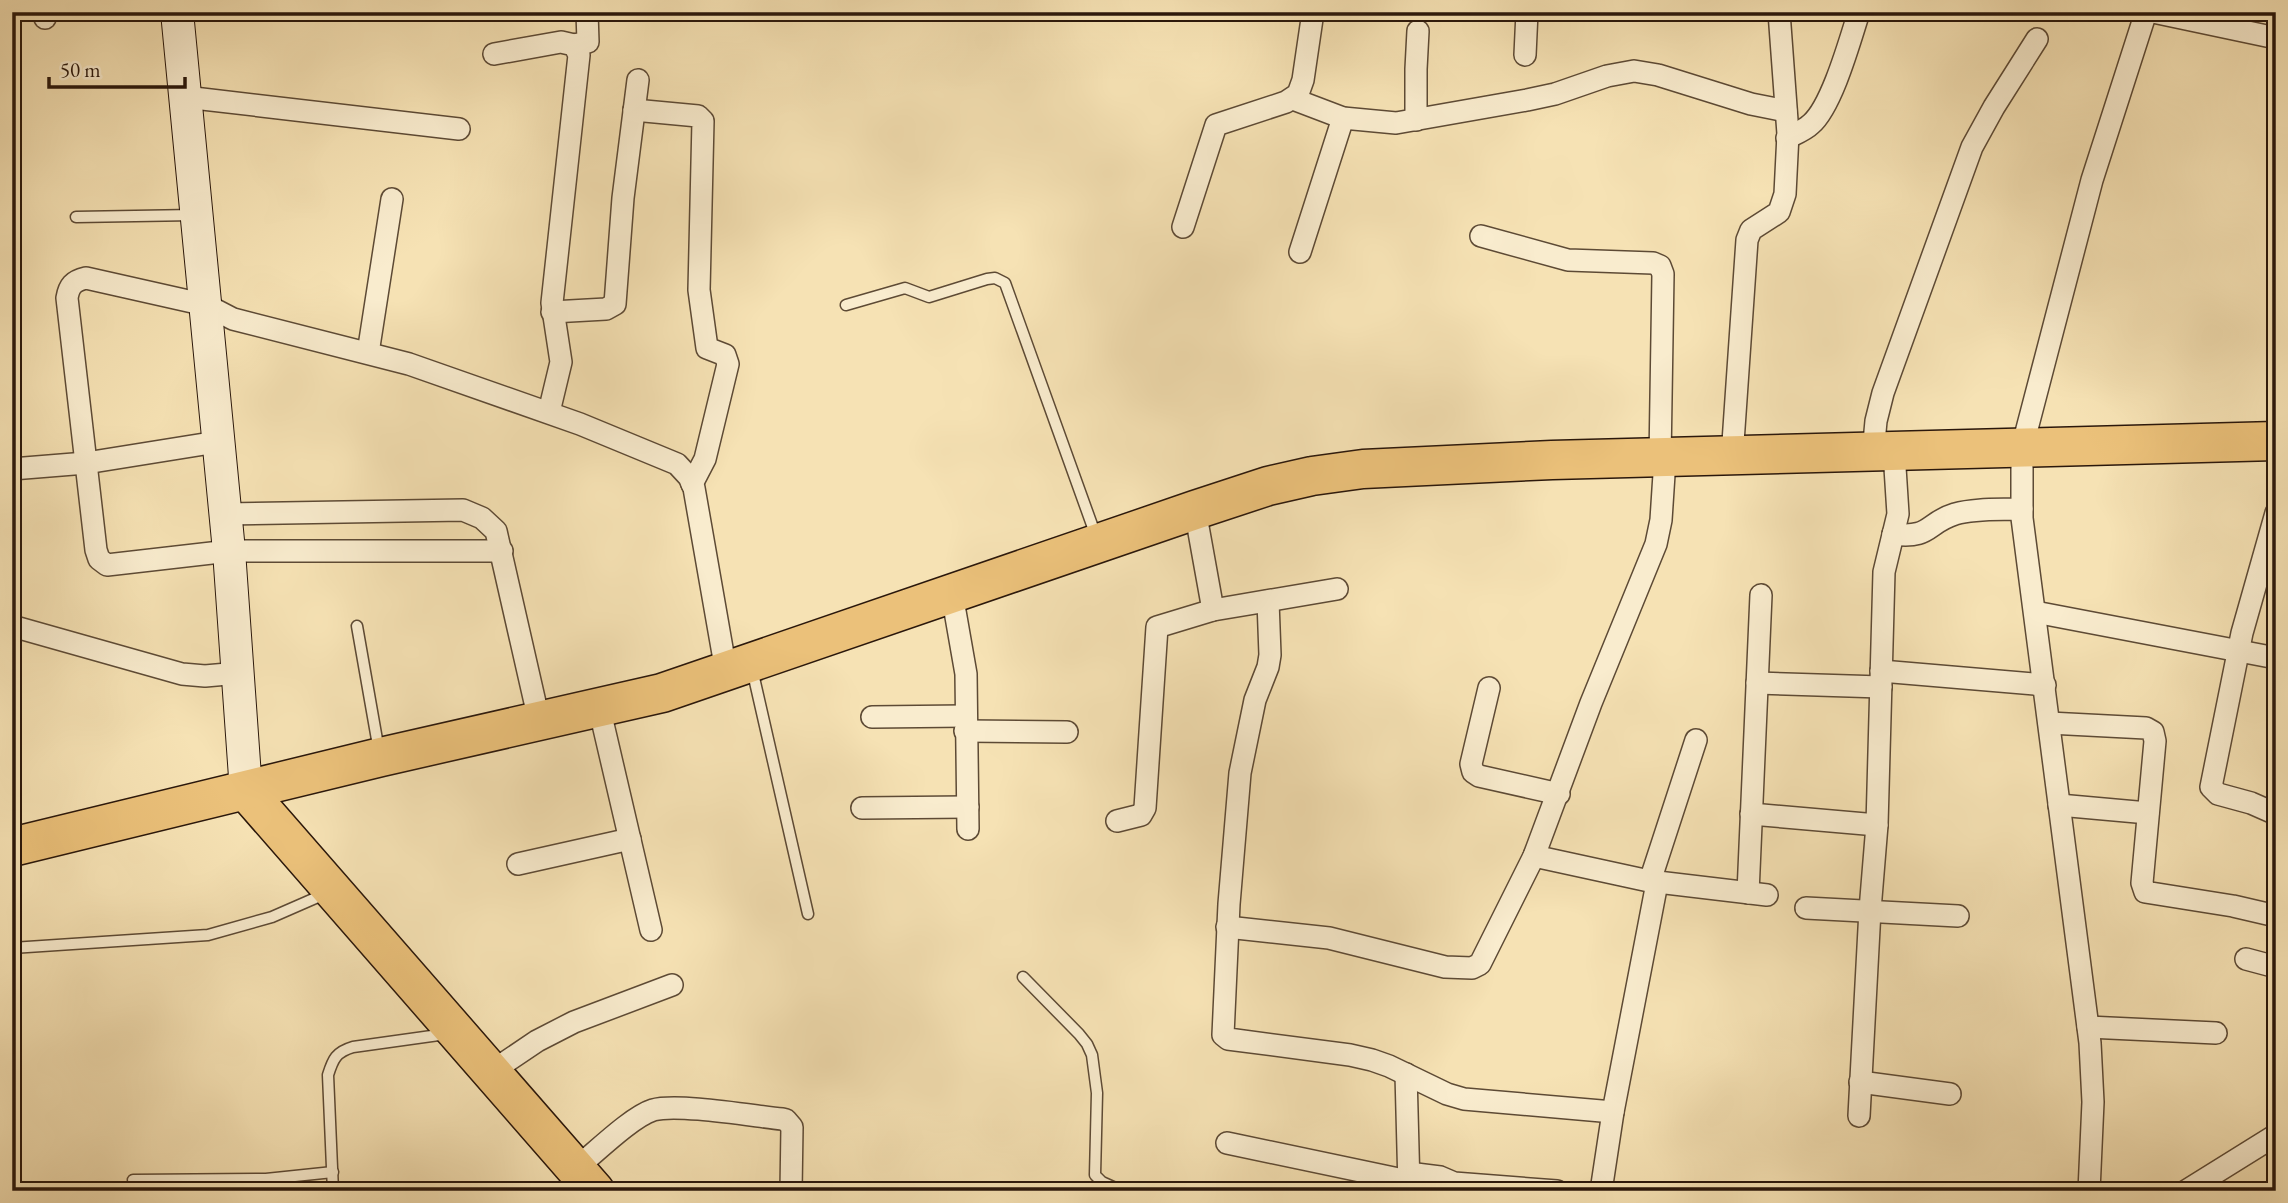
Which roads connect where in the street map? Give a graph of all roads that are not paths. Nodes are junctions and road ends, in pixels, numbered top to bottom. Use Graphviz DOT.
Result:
graph roads {
  1 [pos="177,12"];
  2 [pos="587,12"];
  3 [pos="1313,12"];
  4 [pos="1527,12"];
  5 [pos="1779,12"];
  6 [pos="1859,12"];
  7 [pos="2146,12"];
  8 [pos="2153,12"];
  9 [pos="1418,31"];
  10 [pos="2276,38"];
  11 [pos="2037,39"];
  12 [pos="574,45"];
  13 [pos="494,54"];
  14 [pos="1525,55"];
  15 [pos="638,80"];
  16 [pos="185,97"];
  17 [pos="1293,99"];
  18 [pos="634,110"];
  19 [pos="1786,111"];
  20 [pos="1343,118"];
  21 [pos="1416,120"];
  22 [pos="459,129"];
  23 [pos="1787,138"];
  24 [pos="392,199"];
  25 [pos="197,215"];
  26 [pos="76,217"];
  27 [pos="1183,227"];
  28 [pos="1481,236"];
  29 [pos="1300,252"];
  30 [pos="206,305"];
  31 [pos="846,305"];
  32 [pos="552,312"];
  33 [pos="368,353"];
  34 [pos="549,412"];
  35 [pos="2276,441"];
  36 [pos="217,442"];
  37 [pos="2022,448"];
  38 [pos="1883,452"];
  39 [pos="1732,457"];
  40 [pos="1662,459"];
  41 [pos="86,463"];
  42 [pos="12,468"];
  43 [pos="692,484"];
  44 [pos="2022,509"];
  45 [pos="1195,510"];
  46 [pos="2276,513"];
  47 [pos="225,514"];
  48 [pos="1893,534"];
  49 [pos="1099,543"];
  50 [pos="229,551"];
  51 [pos="502,551"];
  52 [pos="1337,589"];
  53 [pos="953,594"];
  54 [pos="1761,595"];
  55 [pos="1268,601"];
  56 [pos="1213,610"];
  57 [pos="2035,612"];
  58 [pos="12,626"];
  59 [pos="357,626"];
  60 [pos="2238,653"];
  61 [pos="2276,658"];
  62 [pos="738,667"];
  63 [pos="239,673"];
  64 [pos="1881,679"];
  65 [pos="1757,683"];
  66 [pos="2045,685"];
  67 [pos="1489,688"];
  68 [pos="599,707"];
  69 [pos="872,716"];
  70 [pos="539,720"];
  71 [pos="2049,723"];
  72 [pos="965,724"];
  73 [pos="1067,732"];
  74 [pos="1696,740"];
  75 [pos="381,757"];
  76 [pos="246,791"];
  77 [pos="1559,794"];
  78 [pos="2059,805"];
  79 [pos="968,807"];
  80 [pos="862,808"];
  81 [pos="2148,813"];
  82 [pos="1751,814"];
  83 [pos="2276,814"];
  84 [pos="1117,821"];
  85 [pos="1877,825"];
  86 [pos="968,829"];
  87 [pos="630,839"];
  88 [pos="12,847"];
  89 [pos="1534,856"];
  90 [pos="518,864"];
  91 [pos="1654,882"];
  92 [pos="332,890"];
  93 [pos="1806,908"];
  94 [pos="1870,910"];
  95 [pos="808,914"];
  96 [pos="1958,916"];
  97 [pos="2276,916"];
  98 [pos="1227,927"];
  99 [pos="651,930"];
  100 [pos="12,948"];
  101 [pos="2246,959"];
  102 [pos="2276,967"];
  103 [pos="1023,977"];
  104 [pos="673,985"];
  105 [pos="2088,1027"];
  106 [pos="456,1032"];
  107 [pos="2216,1033"];
  108 [pos="491,1072"];
  109 [pos="1406,1074"];
  110 [pos="1860,1082"];
  111 [pos="1950,1094"];
  112 [pos="1613,1112"];
  113 [pos="1859,1116"];
  114 [pos="2276,1135"];
  115 [pos="1227,1143"];
  116 [pos="333,1172"];
  117 [pos="133,1180"];
  118 [pos="585,1180"];
  119 [pos="1408,1182"];
  120 [pos="333,1191"];
  121 [pos="791,1191"];
  122 [pos="1122,1191"];
  123 [pos="1557,1191"];
  124 [pos="1601,1191"];
  125 [pos="2089,1191"];
  126 [pos="2186,1191"];
  1 -- 16 [label="street"];
  2 -- 12 [label="street"];
  3 -- 17 [label="street"];
  4 -- 14 [label="street"];
  5 -- 19 [label="street"];
  6 -- 23 [label="street"];
  7 -- 37 [label="street"];
  8 -- 10 [label="street"];
  9 -- 21 [label="street"];
  11 -- 38 [label="street"];
  12 -- 13 [label="street"];
  12 -- 32 [label="street"];
  15 -- 18 [label="street"];
  16 -- 22 [label="street"];
  16 -- 25 [label="street"];
  17 -- 20 [label="street"];
  17 -- 27 [label="street"];
  18 -- 32 [label="street"];
  18 -- 43 [label="street"];
  19 -- 21 [label="street"];
  19 -- 23 [label="street"];
  20 -- 21 [label="street"];
  20 -- 29 [label="street"];
  23 -- 39 [label="street"];
  24 -- 33 [label="street"];
  25 -- 26 [label="lane"];
  25 -- 30 [label="street"];
  28 -- 40 [label="street"];
  30 -- 33 [label="street"];
  30 -- 36 [label="street"];
  30 -- 41 [label="street"];
  31 -- 49 [label="lane"];
  32 -- 34 [label="street"];
  33 -- 34 [label="street"];
  34 -- 43 [label="street"];
  35 -- 37 [label="highway"];
  36 -- 41 [label="street"];
  36 -- 47 [label="street"];
  37 -- 38 [label="highway"];
  37 -- 44 [label="street"];
  38 -- 39 [label="highway"];
  38 -- 48 [label="street"];
  39 -- 40 [label="highway"];
  40 -- 45 [label="highway"];
  40 -- 77 [label="street"];
  41 -- 42 [label="street"];
  41 -- 50 [label="street"];
  43 -- 62 [label="street"];
  44 -- 48 [label="street"];
  44 -- 57 [label="street"];
  45 -- 49 [label="highway"];
  45 -- 56 [label="street"];
  46 -- 60 [label="street"];
  47 -- 50 [label="street"];
  47 -- 51 [label="street"];
  48 -- 64 [label="street"];
  49 -- 53 [label="highway"];
  50 -- 51 [label="street"];
  50 -- 63 [label="street"];
  51 -- 70 [label="street"];
  52 -- 55 [label="street"];
  53 -- 62 [label="highway"];
  53 -- 72 [label="street"];
  54 -- 65 [label="street"];
  55 -- 56 [label="street"];
  55 -- 98 [label="street"];
  56 -- 84 [label="street"];
  57 -- 60 [label="street"];
  57 -- 66 [label="street"];
  58 -- 63 [label="street"];
  59 -- 75 [label="lane"];
  60 -- 61 [label="street"];
  60 -- 83 [label="street"];
  62 -- 68 [label="highway"];
  62 -- 95 [label="lane"];
  63 -- 76 [label="street"];
  64 -- 65 [label="street"];
  64 -- 66 [label="street"];
  64 -- 85 [label="street"];
  65 -- 82 [label="street"];
  66 -- 71 [label="street"];
  67 -- 77 [label="street"];
  68 -- 70 [label="highway"];
  68 -- 87 [label="street"];
  69 -- 72 [label="street"];
  70 -- 75 [label="highway"];
  71 -- 78 [label="street"];
  71 -- 81 [label="street"];
  72 -- 73 [label="street"];
  72 -- 79 [label="street"];
  74 -- 91 [label="street"];
  75 -- 76 [label="highway"];
  76 -- 88 [label="highway"];
  76 -- 92 [label="highway"];
  77 -- 89 [label="street"];
  78 -- 81 [label="street"];
  78 -- 105 [label="street"];
  79 -- 80 [label="street"];
  79 -- 86 [label="street"];
  81 -- 97 [label="street"];
  82 -- 85 [label="street"];
  82 -- 91 [label="street"];
  85 -- 94 [label="street"];
  87 -- 90 [label="street"];
  87 -- 99 [label="street"];
  89 -- 91 [label="street"];
  89 -- 98 [label="street"];
  91 -- 112 [label="street"];
  92 -- 100 [label="lane"];
  92 -- 106 [label="highway"];
  93 -- 94 [label="street"];
  94 -- 96 [label="street"];
  94 -- 110 [label="street"];
  98 -- 109 [label="street"];
  101 -- 102 [label="street"];
  103 -- 122 [label="lane"];
  104 -- 108 [label="street"];
  105 -- 107 [label="street"];
  105 -- 125 [label="street"];
  106 -- 108 [label="highway"];
  106 -- 116 [label="lane"];
  108 -- 118 [label="highway"];
  109 -- 112 [label="street"];
  109 -- 119 [label="street"];
  110 -- 111 [label="street"];
  110 -- 113 [label="street"];
  112 -- 124 [label="street"];
  114 -- 126 [label="street"];
  115 -- 119 [label="street"];
  116 -- 117 [label="lane"];
  116 -- 120 [label="lane"];
  118 -- 121 [label="street"];
  119 -- 123 [label="street"];
}
